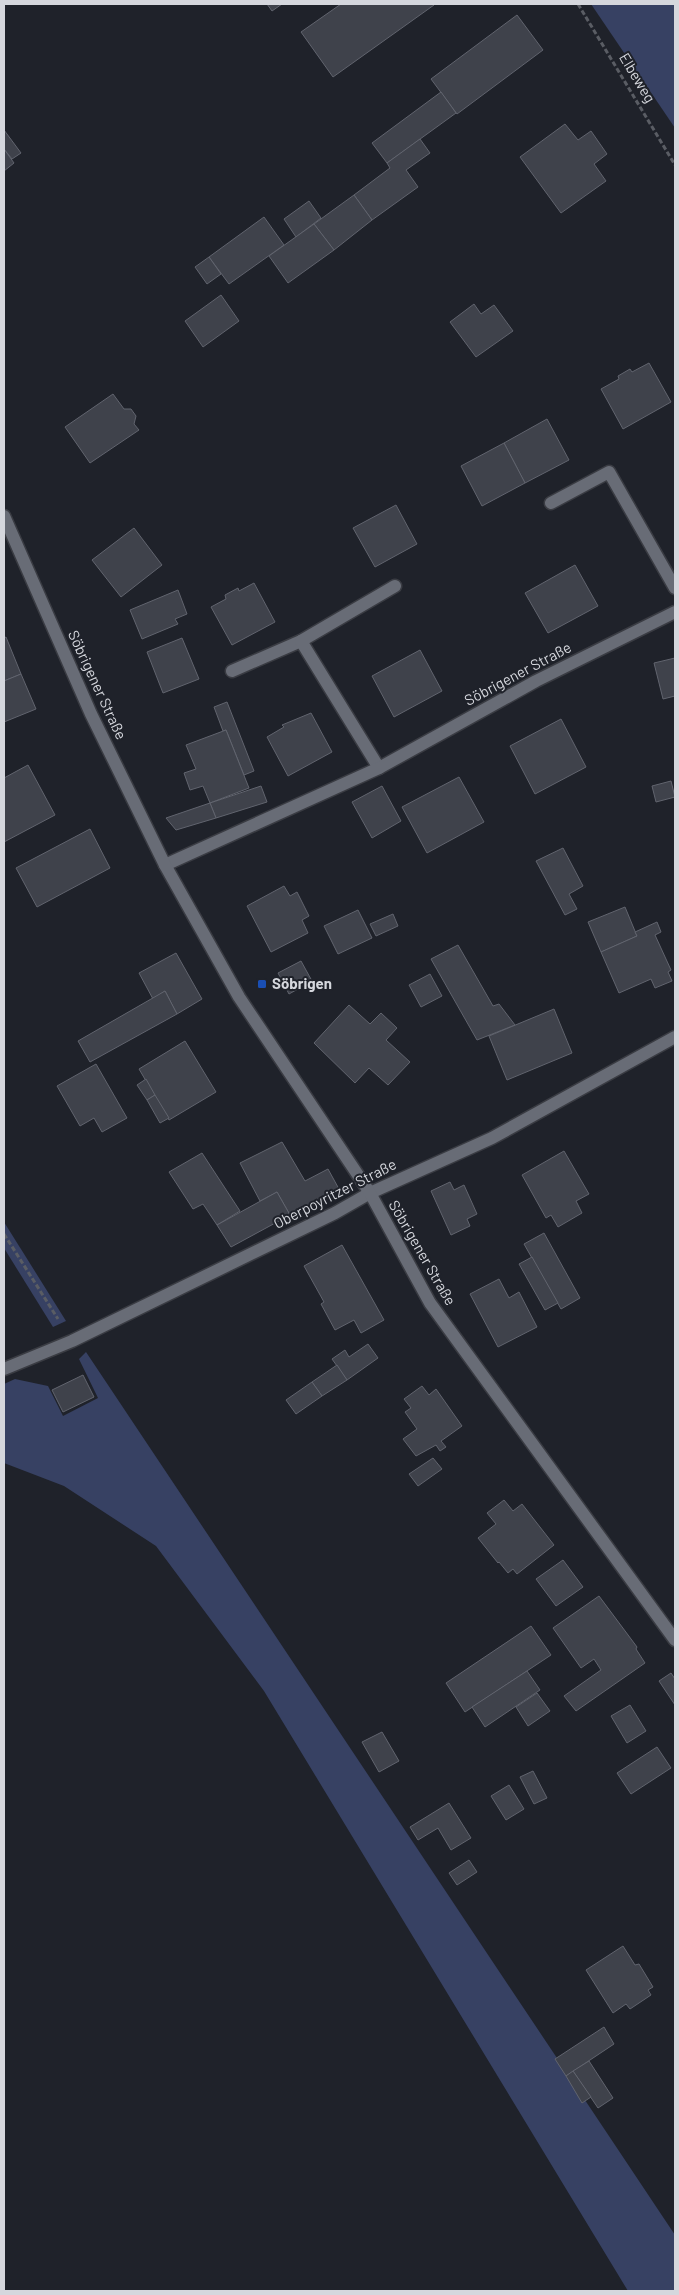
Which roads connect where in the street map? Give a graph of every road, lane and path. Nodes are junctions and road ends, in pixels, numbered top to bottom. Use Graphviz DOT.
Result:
graph roads {
  1 [pos="578,4"];
  2 [pos="675,165"];
  3 [pos="551,502"];
  4 [pos="4,516"];
  5 [pos="395,586"];
  6 [pos="675,588"];
  7 [pos="675,612"];
  8 [pos="301,641"];
  9 [pos="232,671"];
  10 [pos="379,768"];
  11 [pos="165,865"];
  12 [pos="675,1036"];
  13 [pos="370,1193"];
  14 [pos="4,1234"];
  15 [pos="72,1341"];
  16 [pos="4,1368"];
  17 [pos="675,1640"];
  1 -- 2 [label="path, Elbeweg"];
  3 -- 6 [label="street"];
  4 -- 11 [label="street, Söbrigener Straße"];
  5 -- 8 [label="street"];
  7 -- 10 [label="street, Söbrigener Straße"];
  8 -- 9 [label="street"];
  8 -- 10 [label="street"];
  10 -- 11 [label="street, Söbrigener Straße"];
  11 -- 13 [label="street, Söbrigener Straße"];
  12 -- 13 [label="street, Oberpoyritzer Straße"];
  13 -- 15 [label="street, Oberpoyritzer Straße"];
  13 -- 17 [label="street, Söbrigener Straße"];
  14 -- 15 [label="path"];
  15 -- 16 [label="street, Oberpoyritzer Straße"];
}
